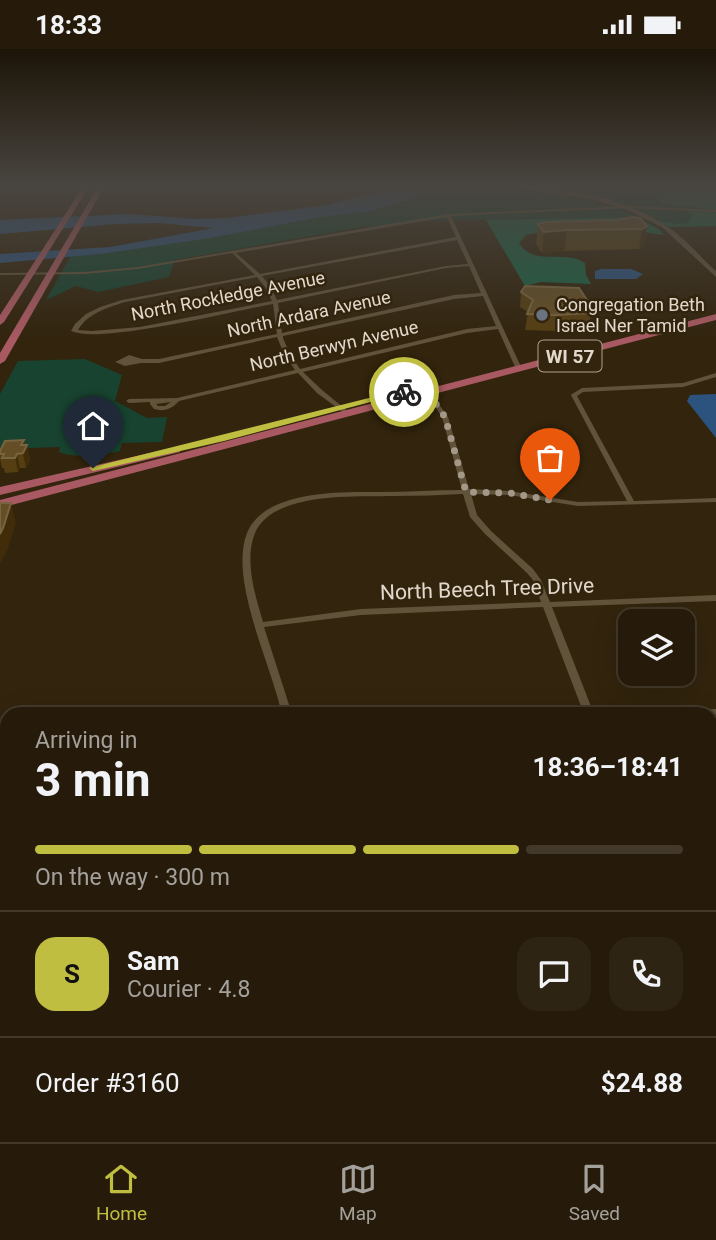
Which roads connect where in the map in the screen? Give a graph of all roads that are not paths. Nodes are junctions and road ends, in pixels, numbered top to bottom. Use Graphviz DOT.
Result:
graph roads {
  1 [pos="53,238"];
  2 [pos="73,238"];
  3 [pos="314,238"];
  4 [pos="458,238"];
  5 [pos="676,238"];
  6 [pos="233,252"];
  7 [pos="470,265"];
  8 [pos="0,274"];
  9 [pos="31,274"];
  10 [pos="51,274"];
  11 [pos="259,275"];
  12 [pos="716,275"];
  13 [pos="484,294"];
  14 [pos="275,301"];
  15 [pos="716,310"];
  16 [pos="716,317"];
  17 [pos="0,322"];
  18 [pos="500,327"];
  19 [pos="280,335"];
  20 [pos="0,361"];
  21 [pos="141,361"];
  22 [pos="517,366"];
  23 [pos="299,371"];
  24 [pos="716,375"];
  25 [pos="419,392"];
  26 [pos="129,401"];
  27 [pos="344,411"];
  28 [pos="0,489"];
  29 [pos="466,492"];
  30 [pos="716,500"];
  31 [pos="631,502"];
  32 [pos="0,505"];
  33 [pos="716,598"];
  34 [pos="549,604"];
  35 [pos="260,625"];
  36 [pos="286,707"];
  37 [pos="586,707"];
  1 -- 9 [label="main road"];
  2 -- 10 [label="main road"];
  3 -- 6 [label="street"];
  4 -- 7 [label="street"];
  4 -- 11 [label="street"];
  5 -- 12 [label="street"];
  6 -- 10 [label="street"];
  6 -- 11 [label="street"];
  7 -- 13 [label="street"];
  7 -- 14 [label="street, North Rockledge Avenue"];
  8 -- 9 [label="street"];
  9 -- 10 [label="street"];
  9 -- 17 [label="main road"];
  10 -- 20 [label="main road"];
  11 -- 14 [label="street"];
  11 -- 14 [label="street, North Rockledge Avenue"];
  13 -- 18 [label="street"];
  13 -- 19 [label="street, North Ardara Avenue"];
  14 -- 19 [label="street"];
  15 -- 22 [label="main road, WI 57"];
  16 -- 22 [label="main road, WI 57"];
  18 -- 22 [label="street"];
  18 -- 23 [label="street, North Berwyn Avenue"];
  19 -- 21 [label="street, North Ardara Avenue"];
  19 -- 23 [label="street"];
  22 -- 25 [label="main road, WI 57"];
  23 -- 26 [label="street, North Berwyn Avenue"];
  23 -- 27 [label="street"];
  24 -- 31 [label="street"];
  25 -- 27 [label="main road, WI 57"];
  25 -- 29 [label="street"];
  27 -- 28 [label="main road, WI 57"];
  27 -- 32 [label="main road, WI 57"];
  29 -- 31 [label="street"];
  29 -- 34 [label="street"];
  29 -- 35 [label="street"];
  30 -- 31 [label="street"];
  33 -- 34 [label="street, North Beech Tree Drive"];
  34 -- 35 [label="street, North Beech Tree Drive"];
  34 -- 37 [label="street"];
  35 -- 36 [label="street"];
}
